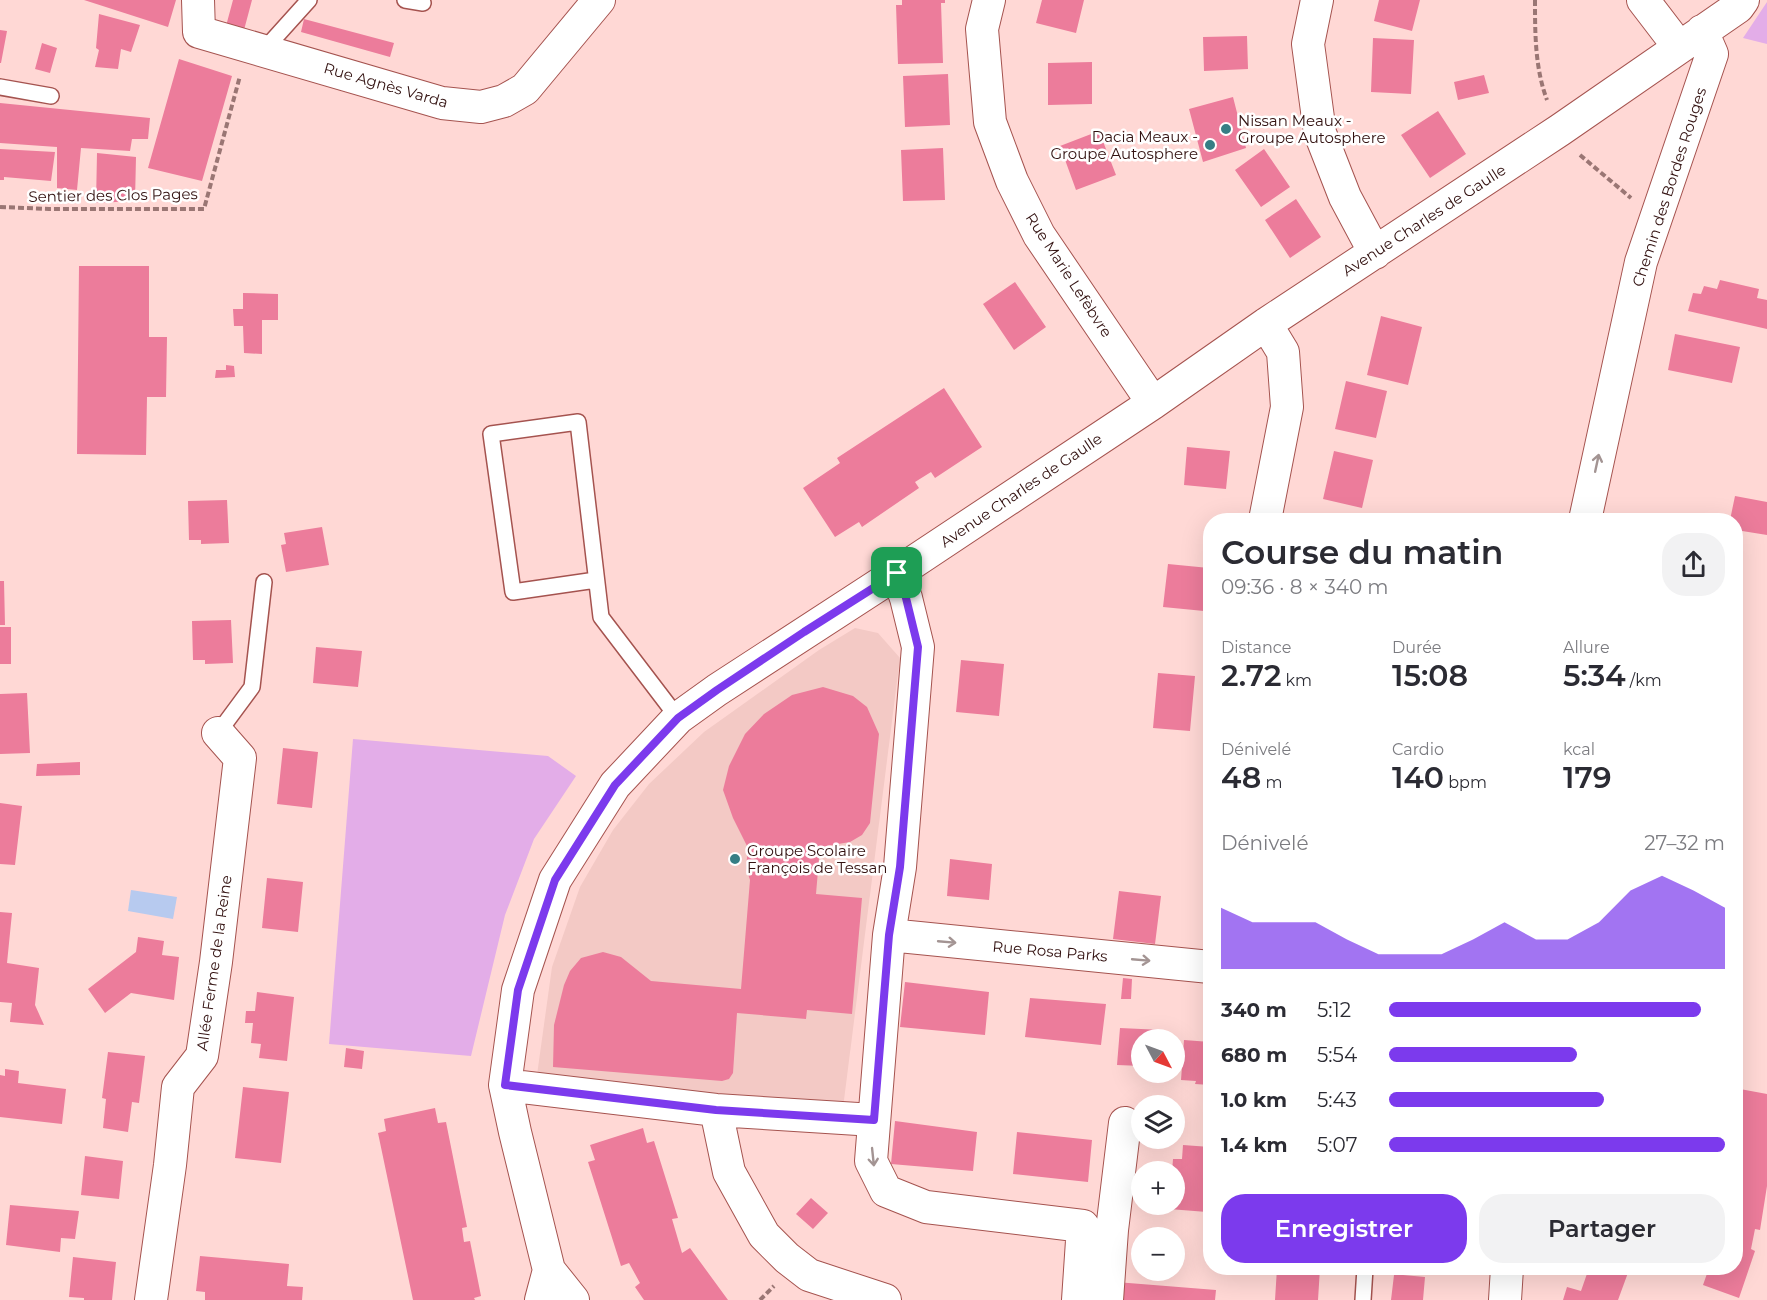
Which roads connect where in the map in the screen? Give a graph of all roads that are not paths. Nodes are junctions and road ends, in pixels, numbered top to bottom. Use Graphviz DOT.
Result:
graph roads {
  1 [pos="198,0"];
  2 [pos="309,0"];
  3 [pos="405,0"];
  4 [pos="599,0"];
  5 [pos="989,0"];
  6 [pos="1317,0"];
  7 [pos="1643,0"];
  8 [pos="1743,0"];
  9 [pos="423,3"];
  10 [pos="1690,39"];
  11 [pos="255,49"];
  12 [pos="0,87"];
  13 [pos="51,96"];
  14 [pos="1375,253"];
  15 [pos="1266,324"];
  16 [pos="1153,403"];
  17 [pos="1266,513"];
  18 [pos="1587,513"];
  19 [pos="897,573"];
  20 [pos="596,580"];
  21 [pos="264,582"];
  22 [pos="678,718"];
  23 [pos="218,733"];
  24 [pos="889,935"];
  25 [pos="1203,961"];
  26 [pos="505,1085"];
  27 [pos="716,1110"];
  28 [pos="874,1120"];
  29 [pos="1125,1123"];
  30 [pos="549,1270"];
  31 [pos="1365,1275"];
  32 [pos="1507,1275"];
  33 [pos="151,1300"];
  34 [pos="541,1300"];
  35 [pos="573,1300"];
  36 [pos="885,1300"];
  37 [pos="1078,1300"];
  38 [pos="1107,1300"];
  39 [pos="1363,1300"];
  40 [pos="1505,1300"];
  1 -- 11 [label="street, Rue Agnès Varda"];
  2 -- 11 [label="lane"];
  3 -- 9 [label="lane"];
  4 -- 11 [label="street, Rue Agnès Varda"];
  5 -- 16 [label="street, Rue Marie Lefèbvre"];
  6 -- 14 [label="street"];
  7 -- 10 [label="street, Chemin des Bordes Rouges"];
  8 -- 10 [label="street, Avenue Charles de Gaulle"];
  10 -- 14 [label="street, Avenue Charles de Gaulle"];
  18 -- 10 [label="street, Chemin des Bordes Rouges, one-way"];
  12 -- 13 [label="lane"];
  14 -- 15 [label="street, Avenue Charles de Gaulle"];
  15 -- 16 [label="street, Avenue Charles de Gaulle"];
  15 -- 17 [label="street"];
  16 -- 19 [label="street, Avenue Charles de Gaulle"];
  19 -- 22 [label="street, Avenue Charles de Gaulle"];
  19 -- 24 [label="street"];
  20 -- 20 [label="lane"];
  20 -- 22 [label="lane"];
  21 -- 23 [label="lane"];
  22 -- 26 [label="street, Avenue Charles de Gaulle"];
  23 -- 33 [label="street, Allée Ferme de la Reine"];
  24 -- 25 [label="street, Rue Rosa Parks, one-way"];
  24 -- 28 [label="street"];
  26 -- 27 [label="street"];
  26 -- 30 [label="street, Avenue Charles de Gaulle"];
  27 -- 28 [label="street"];
  27 -- 36 [label="street"];
  28 -- 37 [label="street, one-way"];
  29 -- 38 [label="street"];
  30 -- 34 [label="street, Avenue Charles de Gaulle"];
  30 -- 35 [label="street, Avenue Charles de Gaulle"];
  31 -- 39 [label="lane"];
  32 -- 40 [label="street"];
}
